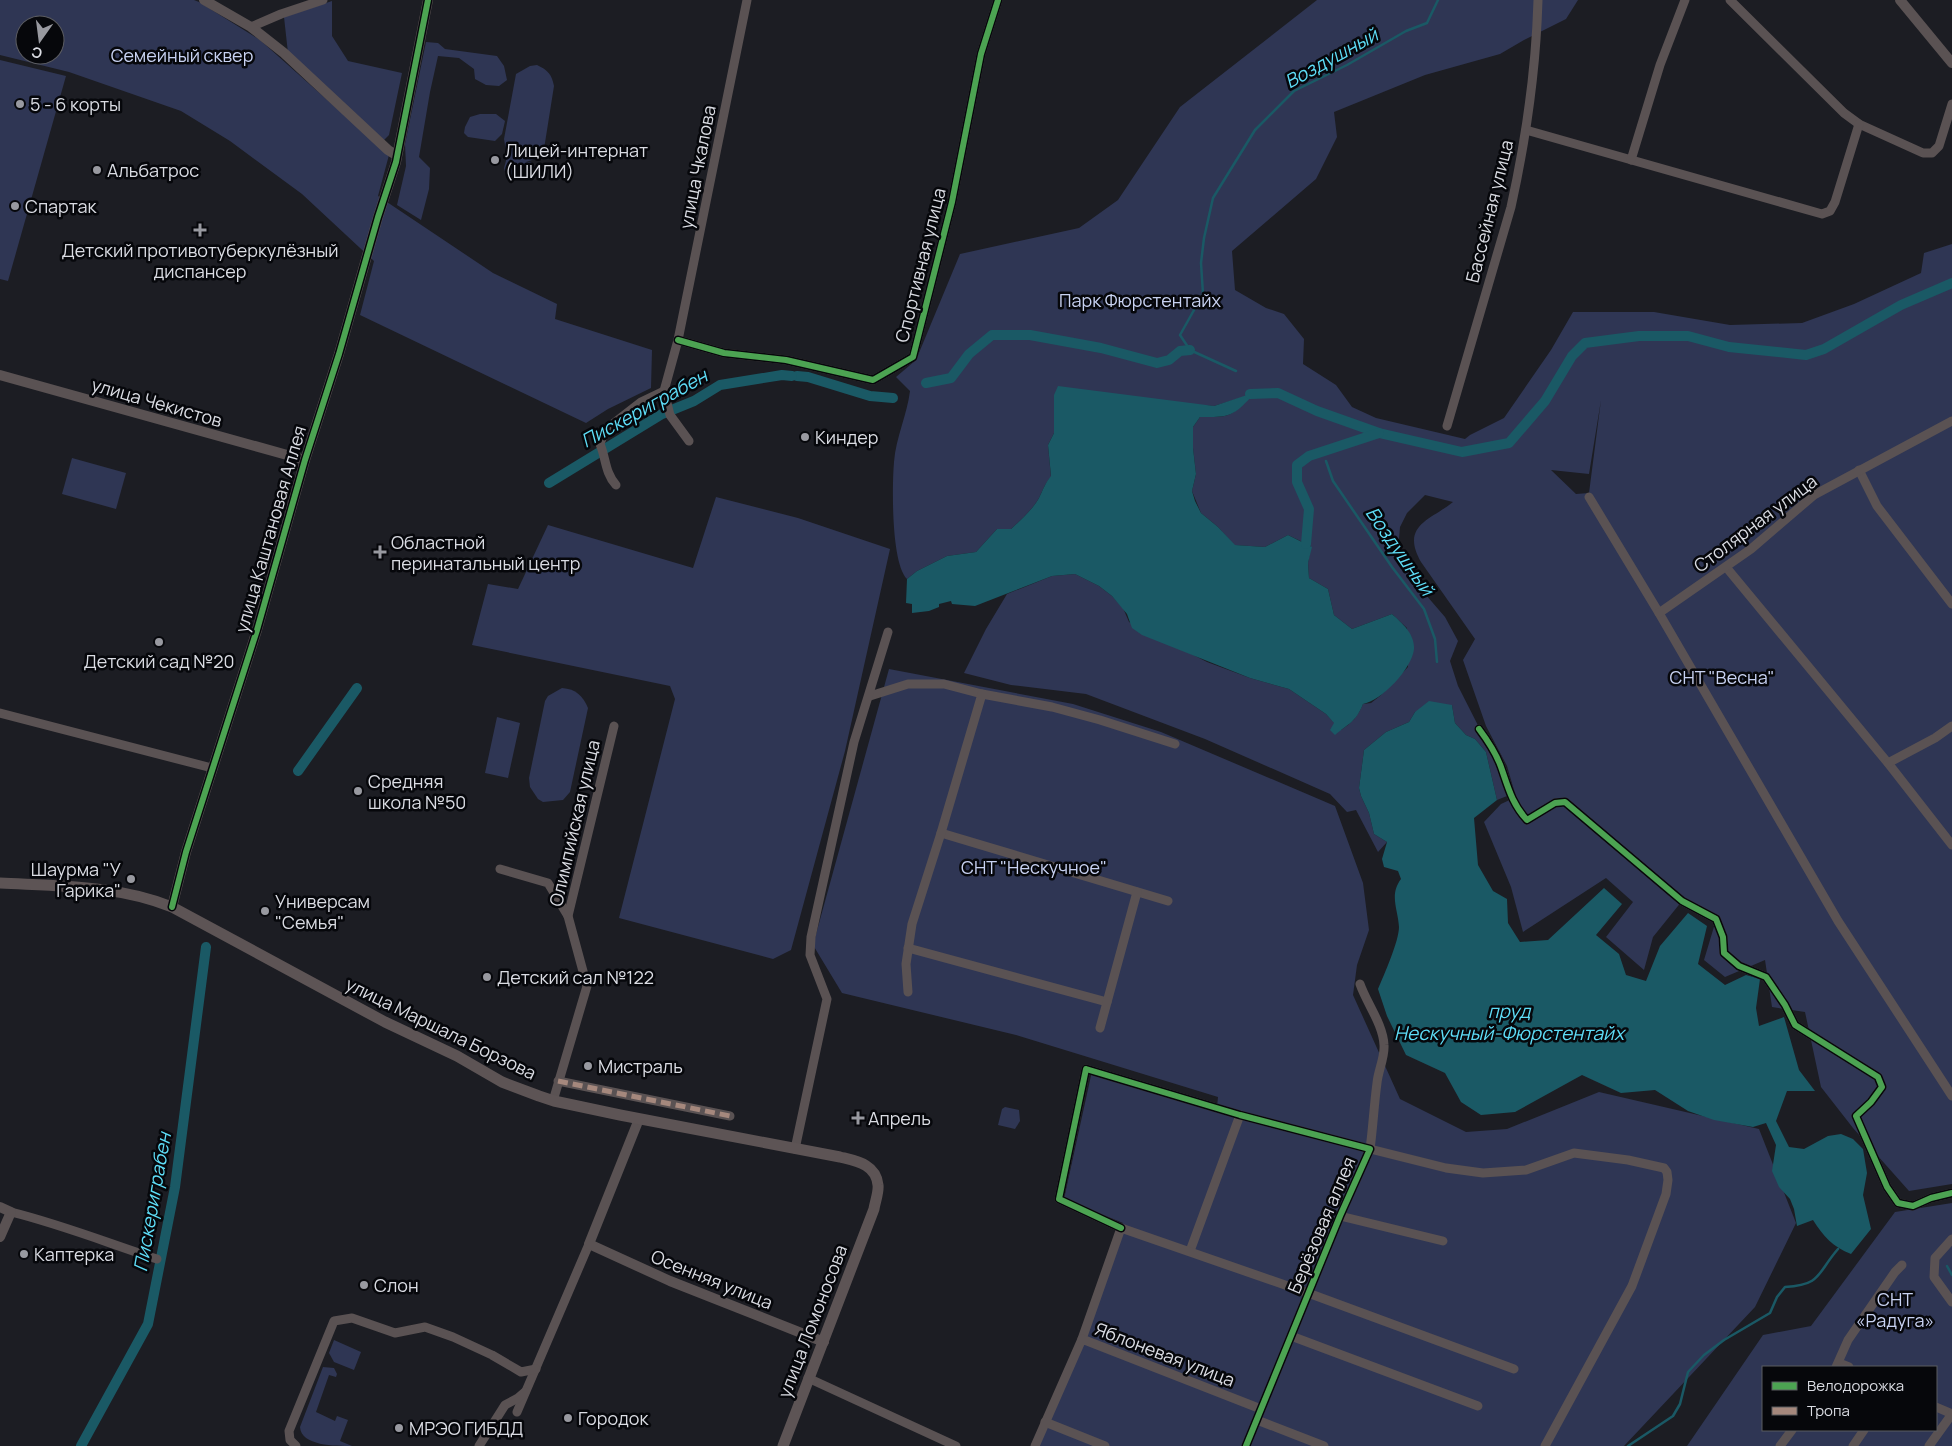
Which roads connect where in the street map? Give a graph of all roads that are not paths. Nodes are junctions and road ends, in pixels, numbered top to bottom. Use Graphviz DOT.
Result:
graph roads {
  1 [pos="204,0"];
  2 [pos="428,0"];
  3 [pos="747,0"];
  4 [pos="998,0"];
  5 [pos="1538,0"];
  6 [pos="1685,0"];
  7 [pos="1730,0"];
  8 [pos="1900,0"];
  9 [pos="318,1"];
  10 [pos="251,27"];
  11 [pos="1952,63"];
  12 [pos="1952,104"];
  13 [pos="1859,124"];
  14 [pos="1526,130"];
  15 [pos="396,157"];
  16 [pos="1631,160"];
  17 [pos="678,340"];
  18 [pos="0,375"];
  19 [pos="664,391"];
  20 [pos="1952,421"];
  21 [pos="1447,426"];
  22 [pos="689,441"];
  23 [pos="305,460"];
  24 [pos="1858,470"];
  25 [pos="616,485"];
  26 [pos="1589,498"];
  27 [pos="1726,567"];
  28 [pos="1952,604"];
  29 [pos="1659,613"];
  30 [pos="888,632"];
  31 [pos="982,694"];
  32 [pos="870,696"];
  33 [pos="0,713"];
  34 [pos="614,726"];
  35 [pos="1952,726"];
  36 [pos="1480,729"];
  37 [pos="1175,744"];
  38 [pos="1888,763"];
  39 [pos="212,768"];
  40 [pos="941,833"];
  41 [pos="1952,845"];
  42 [pos="500,869"];
  43 [pos="0,883"];
  44 [pos="1137,892"];
  45 [pos="1168,901"];
  46 [pos="172,907"];
  47 [pos="568,916"];
  48 [pos="908,948"];
  49 [pos="1360,984"];
  50 [pos="908,992"];
  51 [pos="1107,1002"];
  52 [pos="1100,1028"];
  53 [pos="558,1081"];
  54 [pos="1952,1096"];
  55 [pos="553,1101"];
  56 [pos="1240,1114"];
  57 [pos="730,1116"];
  58 [pos="639,1119"];
  59 [pos="794,1149"];
  60 [pos="1370,1149"];
  61 [pos="1952,1193"];
  62 [pos="0,1207"];
  63 [pos="874,1209"];
  64 [pos="11,1212"];
  65 [pos="1340,1216"];
  66 [pos="1121,1228"];
  67 [pos="0,1237"];
  68 [pos="1952,1239"];
  69 [pos="1443,1241"];
  70 [pos="588,1244"];
  71 [pos="1190,1251"];
  72 [pos="157,1259"];
  73 [pos="1902,1265"];
  74 [pos="1308,1293"];
  75 [pos="1952,1302"];
  76 [pos="1291,1336"];
  77 [pos="1082,1339"];
  78 [pos="824,1342"];
  79 [pos="1838,1365"];
  80 [pos="536,1369"];
  81 [pos="1514,1369"];
  82 [pos="808,1378"];
  83 [pos="526,1391"];
  84 [pos="1478,1406"];
  85 [pos="1937,1407"];
  86 [pos="1261,1409"];
  87 [pos="518,1412"];
  88 [pos="1952,1414"];
  89 [pos="1257,1420"];
  90 [pos="1045,1422"];
  91 [pos="1791,1431"];
  92 [pos="1863,1431"];
  93 [pos="296,1446"];
  94 [pos="479,1446"];
  95 [pos="783,1446"];
  96 [pos="956,1446"];
  97 [pos="1035,1446"];
  98 [pos="1105,1446"];
  99 [pos="1246,1446"];
  100 [pos="1324,1446"];
  101 [pos="1545,1446"];
  102 [pos="1780,1446"];
  103 [pos="1853,1446"];
  104 [pos="1929,1446"];
  1 -- 10 [label="street"];
  2 -- 15 [label="street, улица Каштановая Аллея"];
  3 -- 17 [label="street, улица Чкалова"];
  4 -- 17 [label="street, Спортивная улица"];
  5 -- 14 [label="street, Бассейная улица"];
  6 -- 16 [label="street"];
  7 -- 13 [label="street"];
  8 -- 11 [label="street"];
  9 -- 10 [label="street"];
  10 -- 15 [label="street"];
  12 -- 13 [label="street"];
  13 -- 16 [label="street"];
  14 -- 16 [label="street"];
  14 -- 21 [label="street, Бассейная улица"];
  15 -- 23 [label="street, улица Каштановая Аллея"];
  17 -- 19 [label="street, улица Чкалова"];
  18 -- 23 [label="street, улица Чекистов"];
  19 -- 22 [label="street"];
  19 -- 25 [label="street"];
  20 -- 24 [label="street, Столярная улица"];
  23 -- 39 [label="street, улица Каштановая Аллея"];
  24 -- 27 [label="street, Столярная улица"];
  24 -- 28 [label="street"];
  26 -- 29 [label="street"];
  27 -- 29 [label="street, Столярная улица"];
  27 -- 38 [label="street"];
  29 -- 54 [label="street"];
  30 -- 32 [label="street"];
  31 -- 32 [label="street"];
  31 -- 37 [label="street"];
  31 -- 40 [label="street"];
  32 -- 59 [label="street"];
  33 -- 39 [label="street"];
  34 -- 47 [label="street, Олимпийская улица"];
  35 -- 38 [label="street"];
  36 -- 61 [label="street"];
  38 -- 41 [label="street"];
  39 -- 46 [label="street, улица Каштановая Аллея"];
  40 -- 44 [label="street"];
  40 -- 48 [label="street"];
  42 -- 47 [label="street"];
  43 -- 46 [label="main road, улица Маршала Борзова"];
  44 -- 45 [label="street"];
  44 -- 51 [label="street"];
  46 -- 55 [label="main road, улица Маршала Борзова"];
  47 -- 53 [label="street, Олимпийская улица"];
  48 -- 50 [label="street"];
  48 -- 51 [label="street"];
  49 -- 60 [label="street"];
  51 -- 52 [label="street"];
  53 -- 55 [label="street, Олимпийская улица"];
  53 -- 57 [label="street"];
  55 -- 58 [label="main road, улица Маршала Борзова"];
  56 -- 60 [label="street, Берёзовая аллея"];
  56 -- 66 [label="street, Берёзовая аллея"];
  56 -- 71 [label="street"];
  58 -- 59 [label="main road, улица Маршала Борзова"];
  58 -- 70 [label="street"];
  59 -- 63 [label="main road, улица Маршала Борзова"];
  60 -- 65 [label="street, Берёзовая аллея"];
  60 -- 101 [label="street"];
  62 -- 64 [label="street"];
  63 -- 78 [label="main road, улица Ломоносова"];
  64 -- 67 [label="street"];
  64 -- 72 [label="street"];
  65 -- 69 [label="street"];
  65 -- 74 [label="street, Берёзовая аллея"];
  66 -- 71 [label="street"];
  66 -- 77 [label="street"];
  68 -- 75 [label="street"];
  70 -- 78 [label="street, Осенняя улица"];
  70 -- 80 [label="street"];
  71 -- 74 [label="street"];
  73 -- 79 [label="street"];
  74 -- 76 [label="street, Берёзовая аллея"];
  74 -- 81 [label="street"];
  76 -- 84 [label="street"];
  76 -- 86 [label="street, Берёзовая аллея"];
  77 -- 86 [label="street, Яблоневая улица"];
  77 -- 90 [label="street, Яблоневая улица"];
  78 -- 82 [label="main road, улица Ломоносова"];
  80 -- 83 [label="street"];
  80 -- 93 [label="street"];
  82 -- 95 [label="main road, улица Ломоносова"];
  82 -- 96 [label="street"];
  83 -- 87 [label="street"];
  83 -- 94 [label="street"];
  85 -- 88 [label="street"];
  86 -- 89 [label="street, Берёзовая аллея"];
  88 -- 104 [label="street"];
  89 -- 99 [label="street, Берёзовая аллея"];
  89 -- 100 [label="street"];
  90 -- 97 [label="street, Яблоневая улица"];
  90 -- 98 [label="street"];
  91 -- 102 [label="street"];
  92 -- 103 [label="street"];
}
